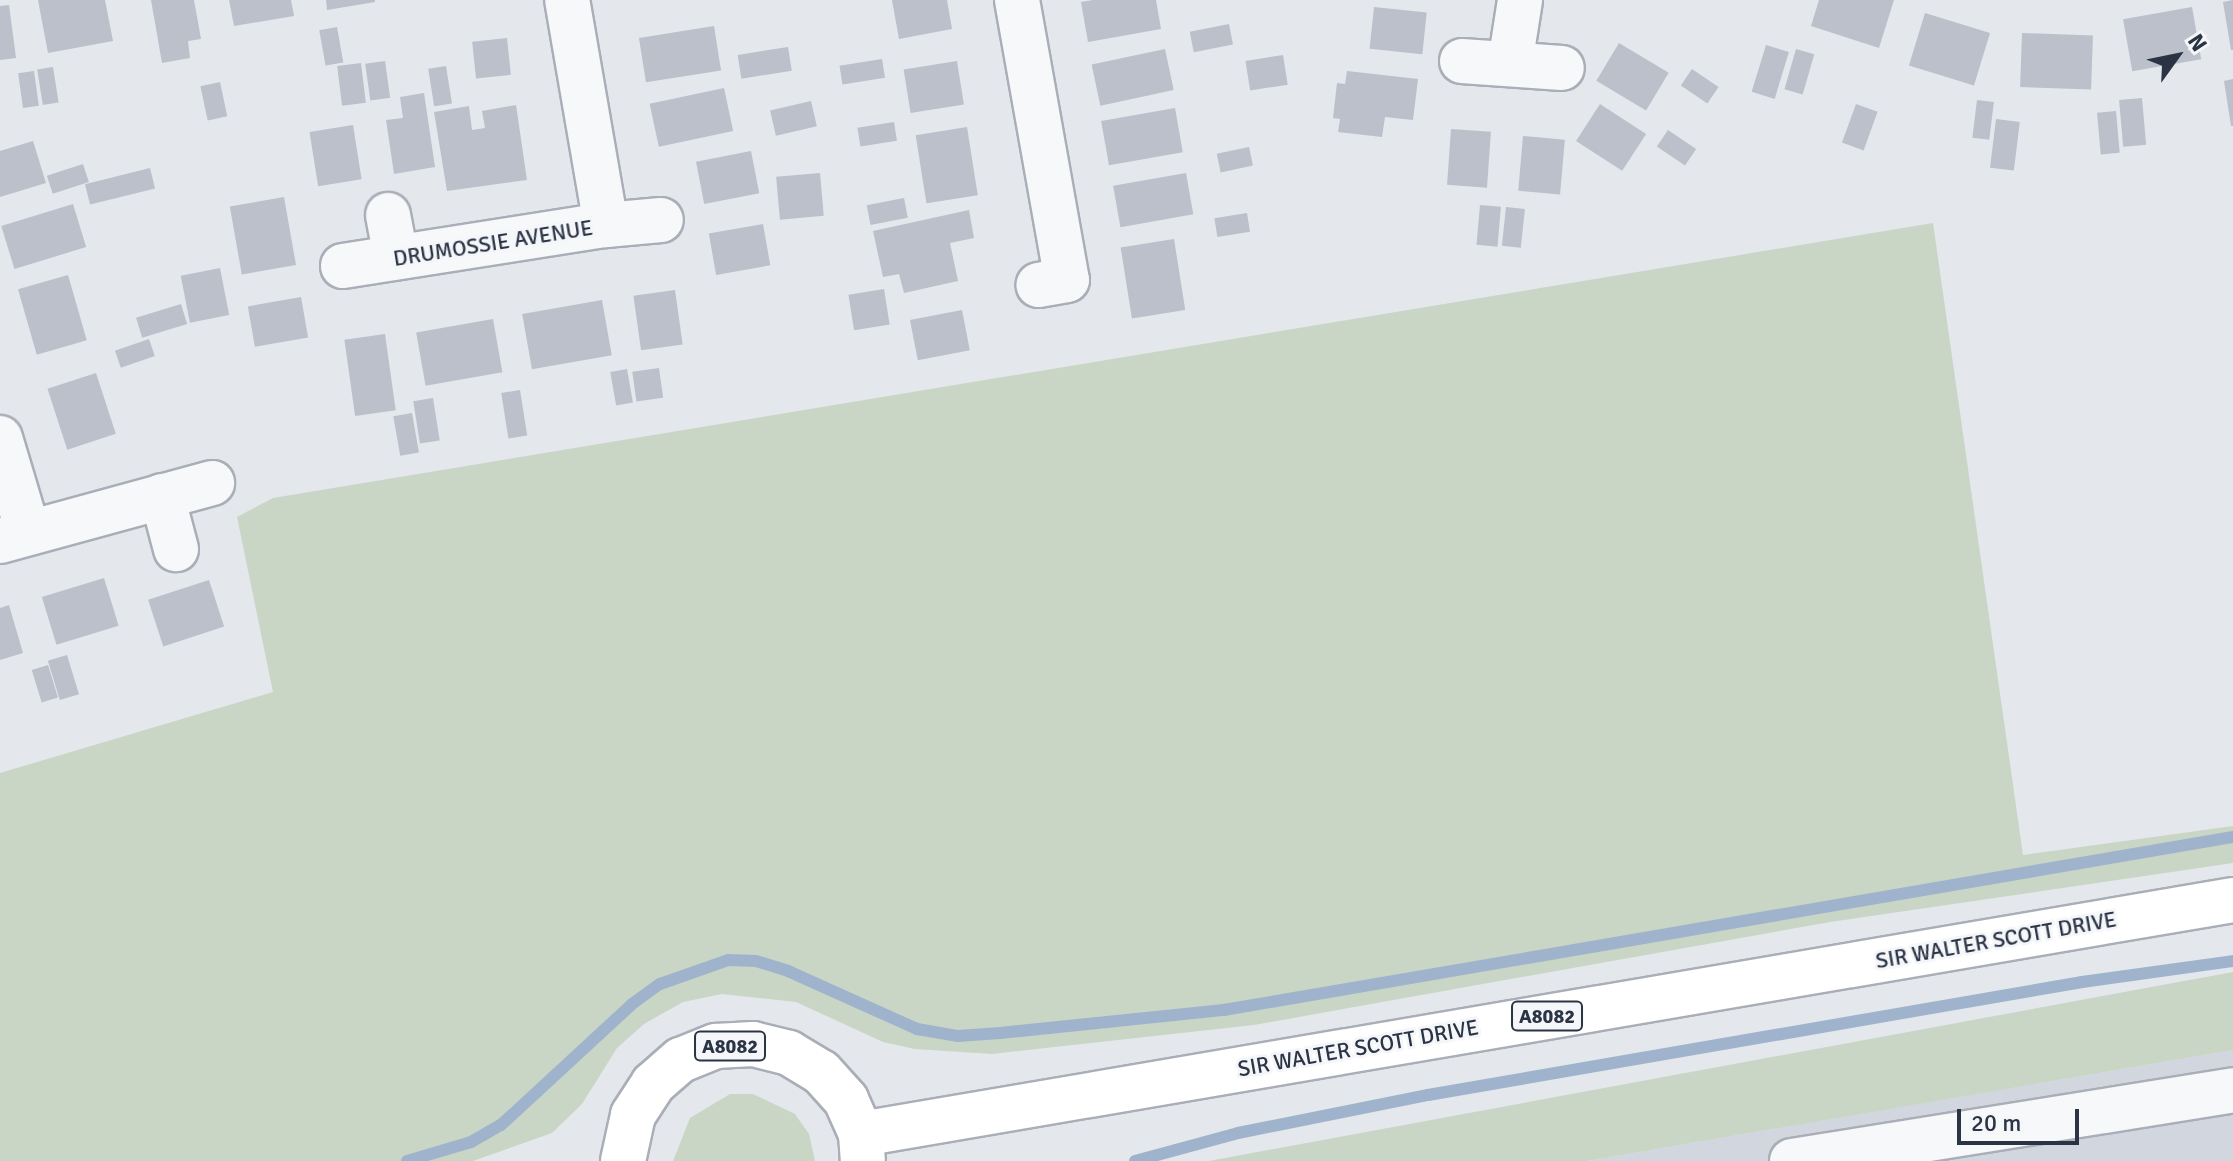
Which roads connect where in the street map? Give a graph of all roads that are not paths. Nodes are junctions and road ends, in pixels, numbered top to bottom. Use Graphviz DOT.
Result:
graph roads {
  1 [pos="567,0"];
  2 [pos="1017,0"];
  3 [pos="1520,0"];
  4 [pos="1462,61"];
  5 [pos="1510,64"];
  6 [pos="1562,68"];
  7 [pos="388,215"];
  8 [pos="661,220"];
  9 [pos="606,225"];
  10 [pos="396,257"];
  11 [pos="343,266"];
  12 [pos="1038,285"];
  13 [pos="0,438"];
  14 [pos="212,483"];
  15 [pos="162,496"];
  16 [pos="14,536"];
  17 [pos="176,549"];
  18 [pos="2233,900"];
  19 [pos="2233,1090"];
  20 [pos="862,1147"];
  21 [pos="623,1161"];
  22 [pos="1792,1161"];
  1 -- 9 [label="street, DRUMOSSIE AVENUE"];
  2 -- 12 [label="street"];
  3 -- 5 [label="street"];
  4 -- 5 [label="street"];
  5 -- 6 [label="street"];
  7 -- 10 [label="street"];
  8 -- 9 [label="street"];
  9 -- 10 [label="street, DRUMOSSIE AVENUE"];
  10 -- 11 [label="street, DRUMOSSIE AVENUE"];
  13 -- 16 [label="street"];
  14 -- 15 [label="street"];
  15 -- 16 [label="street"];
  15 -- 17 [label="street"];
  18 -- 20 [label="main road, SIR WALTER SCOTT DRIVE / A8082"];
  19 -- 22 [label="street"];
  20 -- 21 [label="main road, A8082"];
}
